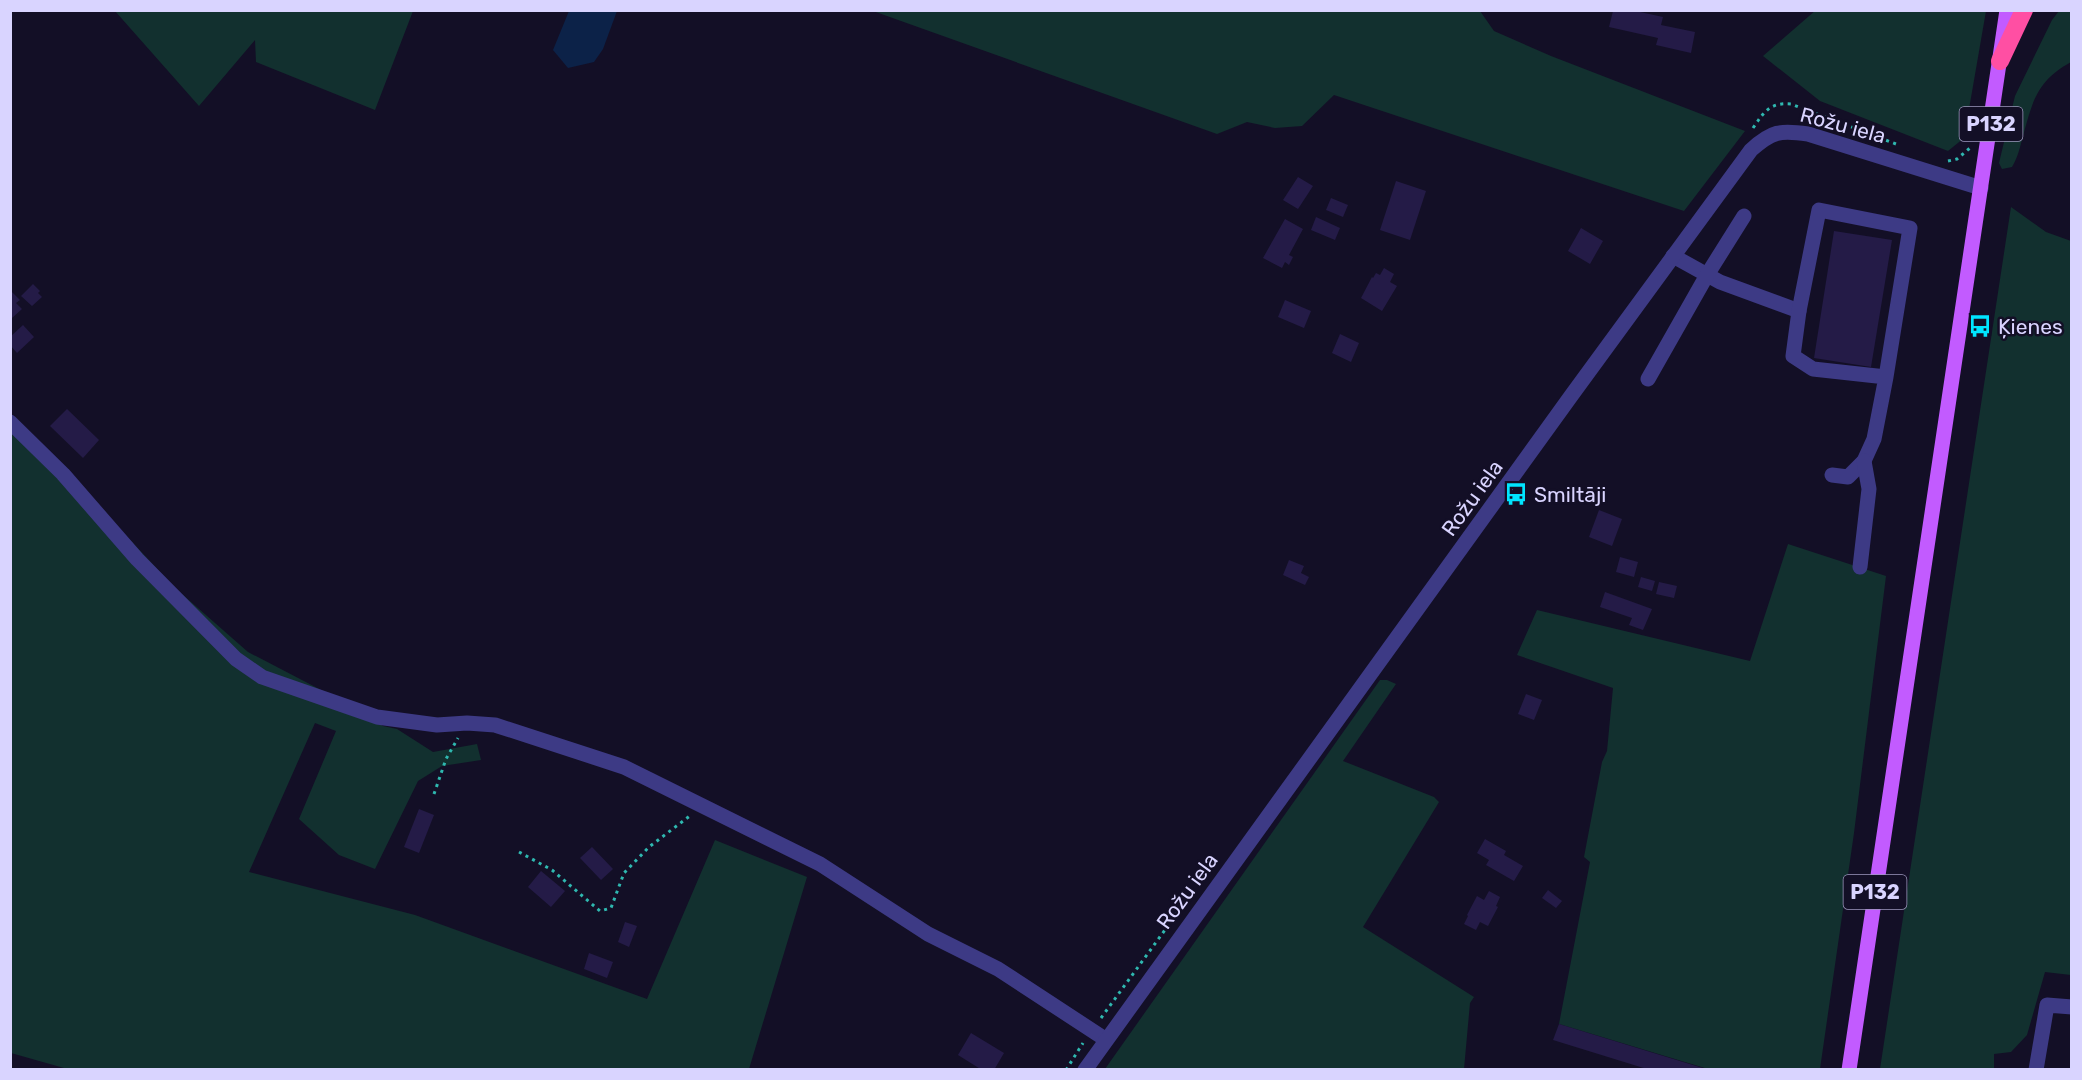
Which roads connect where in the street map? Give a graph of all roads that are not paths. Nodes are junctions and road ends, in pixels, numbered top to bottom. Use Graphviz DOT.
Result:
graph roads {
  1 [pos="2007,10"];
  2 [pos="2024,10"];
  3 [pos="2000,61"];
  4 [pos="1981,188"];
  5 [pos="1744,216"];
  6 [pos="1673,256"];
  7 [pos="1707,275"];
  8 [pos="1799,312"];
  9 [pos="1886,377"];
  10 [pos="1648,380"];
  11 [pos="10,422"];
  12 [pos="1864,461"];
  13 [pos="1832,475"];
  14 [pos="1860,567"];
  15 [pos="2072,1008"];
  16 [pos="1105,1040"];
  17 [pos="1085,1070"];
  18 [pos="1849,1070"];
  19 [pos="2036,1070"];
  1 -- 3 [label="main road, P132"];
  2 -- 3 [label="highway"];
  3 -- 4 [label="main road, P132"];
  4 -- 6 [label="street, Rožu iela"];
  4 -- 18 [label="main road, P132"];
  5 -- 7 [label="street"];
  6 -- 7 [label="street"];
  6 -- 16 [label="street, Rožu iela"];
  7 -- 8 [label="street"];
  7 -- 10 [label="street"];
  8 -- 9 [label="street"];
  8 -- 9 [label="street"];
  9 -- 12 [label="street"];
  11 -- 16 [label="street"];
  12 -- 13 [label="street"];
  12 -- 14 [label="street"];
  15 -- 19 [label="street"];
  16 -- 17 [label="street, Rožu iela"];
}
